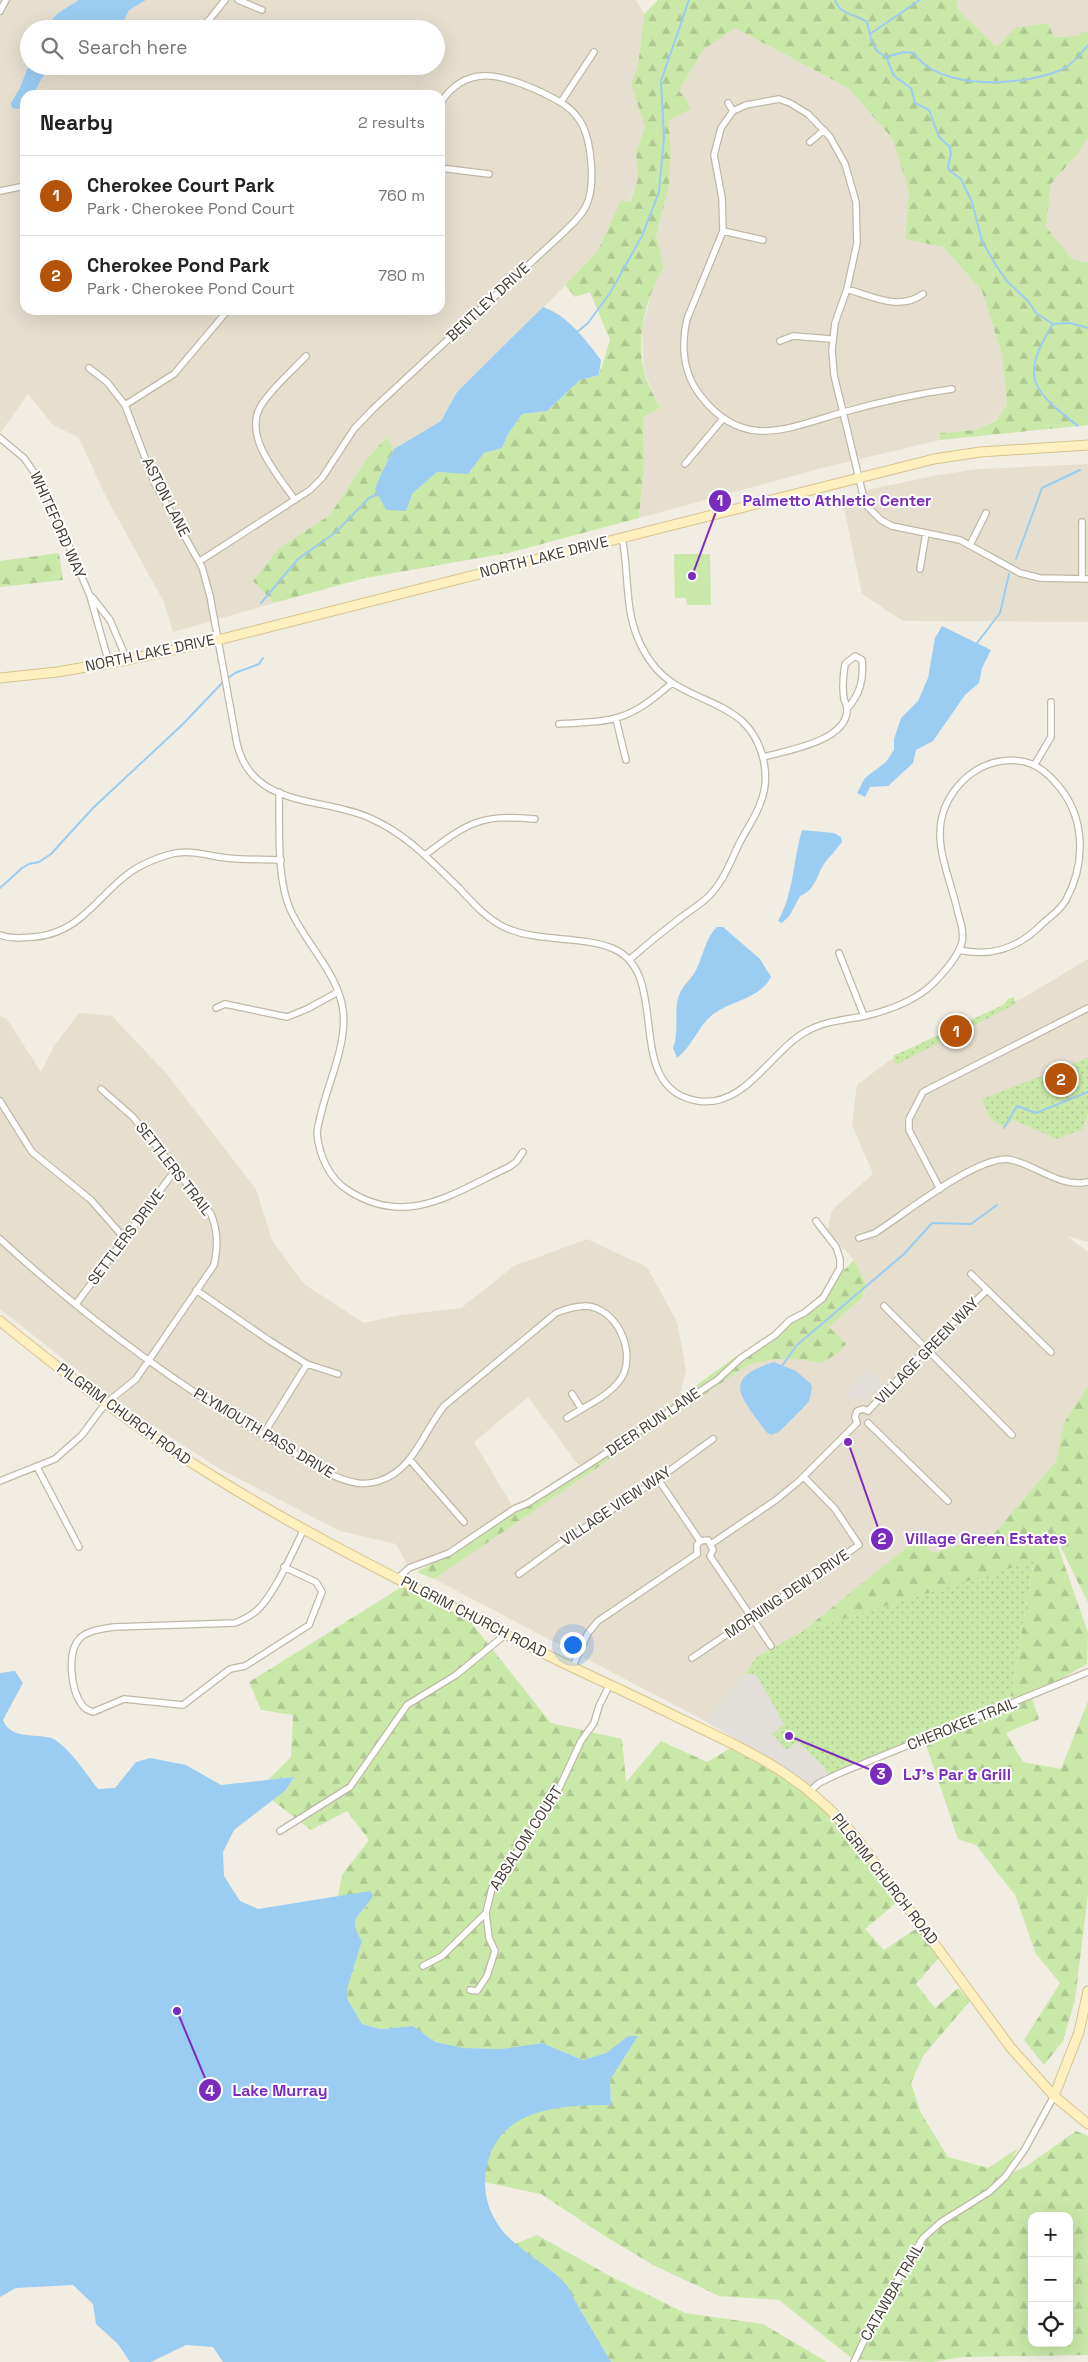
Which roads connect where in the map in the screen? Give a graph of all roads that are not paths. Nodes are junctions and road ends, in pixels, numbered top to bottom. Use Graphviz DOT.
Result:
graph roads {
  1 [pos="6,0"];
  2 [pos="225,0"];
  3 [pos="238,0"];
  4 [pos="262,10"];
  5 [pos="0,11"];
  6 [pos="209,20"];
  7 [pos="594,52"];
  8 [pos="445,99"];
  9 [pos="561,102"];
  10 [pos="728,103"];
  11 [pos="733,112"];
  12 [pos="824,130"];
  13 [pos="810,142"];
  14 [pos="445,169"];
  15 [pos="489,174"];
  16 [pos="20,187"];
  17 [pos="0,191"];
  18 [pos="723,231"];
  19 [pos="763,240"];
  20 [pos="847,290"];
  21 [pos="924,294"];
  22 [pos="224,315"];
  23 [pos="832,339"];
  24 [pos="780,341"];
  25 [pos="306,356"];
  26 [pos="89,368"];
  27 [pos="952,389"];
  28 [pos="125,404"];
  29 [pos="843,412"];
  30 [pos="722,420"];
  31 [pos="0,438"];
  32 [pos="1088,445"];
  33 [pos="685,464"];
  34 [pos="860,477"];
  35 [pos="294,500"];
  36 [pos="986,514"];
  37 [pos="1082,522"];
  38 [pos="926,533"];
  39 [pos="622,537"];
  40 [pos="970,545"];
  41 [pos="200,561"];
  42 [pos="920,569"];
  43 [pos="1085,579"];
  44 [pos="90,596"];
  45 [pos="218,640"];
  46 [pos="127,660"];
  47 [pos="109,663"];
  48 [pos="0,678"];
  49 [pos="672,683"];
  50 [pos="1051,702"];
  51 [pos="847,709"];
  52 [pos="616,720"];
  53 [pos="559,724"];
  54 [pos="764,757"];
  55 [pos="626,760"];
  56 [pos="1035,764"];
  57 [pos="279,792"];
  58 [pos="535,819"];
  59 [pos="425,855"];
  60 [pos="281,860"];
  61 [pos="0,935"];
  62 [pos="959,950"];
  63 [pos="839,953"];
  64 [pos="629,960"];
  65 [pos="338,992"];
  66 [pos="216,1008"];
  67 [pos="1088,1008"];
  68 [pos="864,1016"];
  69 [pos="101,1089"];
  70 [pos="0,1101"];
  71 [pos="522,1152"];
  72 [pos="176,1169"];
  73 [pos="1088,1182"];
  74 [pos="940,1189"];
  75 [pos="816,1221"];
  76 [pos="859,1238"];
  77 [pos="0,1239"];
  78 [pos="124,1239"];
  79 [pos="971,1274"];
  80 [pos="196,1290"];
  81 [pos="986,1291"];
  82 [pos="76,1304"];
  83 [pos="884,1306"];
  84 [pos="0,1320"];
  85 [pos="926,1349"];
  86 [pos="1051,1352"];
  87 [pos="149,1361"];
  88 [pos="307,1364"];
  89 [pos="338,1374"];
  90 [pos="572,1394"];
  91 [pos="105,1404"];
  92 [pos="581,1408"];
  93 [pos="868,1411"];
  94 [pos="567,1418"];
  95 [pos="857,1423"];
  96 [pos="868,1423"];
  97 [pos="1012,1435"];
  98 [pos="263,1436"];
  99 [pos="713,1439"];
  100 [pos="410,1460"];
  101 [pos="37,1467"];
  102 [pos="804,1477"];
  103 [pos="658,1479"];
  104 [pos="0,1481"];
  105 [pos="948,1501"];
  106 [pos="464,1522"];
  107 [pos="304,1529"];
  108 [pos="700,1541"];
  109 [pos="711,1544"];
  110 [pos="79,1547"];
  111 [pos="697,1554"];
  112 [pos="710,1556"];
  113 [pos="284,1567"];
  114 [pos="519,1574"];
  115 [pos="398,1578"];
  116 [pos="753,1619"];
  117 [pos="506,1634"];
  118 [pos="772,1646"];
  119 [pos="692,1658"];
  120 [pos="573,1666"];
  121 [pos="1088,1672"];
  122 [pos="610,1684"];
  123 [pos="810,1790"];
  124 [pos="280,1831"];
  125 [pos="486,1913"];
  126 [pos="423,1966"];
  127 [pos="470,1990"];
  128 [pos="1088,1991"];
  129 [pos="1054,2096"];
  130 [pos="1088,2124"];
  131 [pos="854,2362"];
  1 -- 5 [label="street"];
  2 -- 6 [label="street"];
  3 -- 4 [label="street"];
  7 -- 9 [label="street"];
  8 -- 9 [label="street, BENTLEY DRIVE"];
  9 -- 35 [label="street, BENTLEY DRIVE"];
  10 -- 11 [label="street"];
  11 -- 12 [label="street"];
  11 -- 18 [label="street"];
  12 -- 13 [label="street"];
  12 -- 20 [label="street"];
  14 -- 15 [label="street"];
  16 -- 17 [label="street"];
  18 -- 19 [label="street"];
  18 -- 30 [label="street"];
  20 -- 21 [label="street"];
  20 -- 23 [label="street"];
  22 -- 28 [label="street"];
  23 -- 24 [label="street"];
  23 -- 29 [label="street"];
  25 -- 35 [label="street"];
  26 -- 28 [label="street, ASTON LANE"];
  27 -- 29 [label="street"];
  28 -- 41 [label="street, ASTON LANE"];
  29 -- 30 [label="street"];
  29 -- 34 [label="street"];
  30 -- 33 [label="street"];
  31 -- 44 [label="street, WHITEFORD WAY"];
  32 -- 34 [label="street, NORTH LAKE DRIVE"];
  34 -- 38 [label="street"];
  34 -- 39 [label="street, NORTH LAKE DRIVE"];
  35 -- 41 [label="street, BENTLEY DRIVE"];
  36 -- 40 [label="street"];
  37 -- 43 [label="street"];
  38 -- 40 [label="street"];
  38 -- 42 [label="street"];
  39 -- 45 [label="street, NORTH LAKE DRIVE"];
  39 -- 49 [label="street"];
  40 -- 43 [label="street"];
  41 -- 45 [label="street, ASTON LANE"];
  44 -- 46 [label="street, WHITEFORD WAY"];
  44 -- 47 [label="street, WHITEFORD WAY"];
  45 -- 46 [label="street, NORTH LAKE DRIVE"];
  45 -- 57 [label="street, ASTON LANE"];
  46 -- 47 [label="street, NORTH LAKE DRIVE"];
  47 -- 48 [label="street, NORTH LAKE DRIVE"];
  49 -- 52 [label="street"];
  49 -- 54 [label="street"];
  50 -- 56 [label="street"];
  51 -- 51 [label="street"];
  51 -- 54 [label="street"];
  52 -- 53 [label="street"];
  52 -- 55 [label="street"];
  54 -- 64 [label="street"];
  56 -- 62 [label="street"];
  56 -- 62 [label="street"];
  57 -- 59 [label="street, ASTON LANE"];
  57 -- 60 [label="street"];
  58 -- 59 [label="street"];
  59 -- 64 [label="street, ASTON LANE"];
  60 -- 61 [label="street"];
  60 -- 65 [label="street"];
  62 -- 68 [label="street"];
  63 -- 68 [label="street"];
  64 -- 68 [label="street"];
  65 -- 66 [label="street"];
  65 -- 71 [label="street"];
  67 -- 74 [label="street"];
  69 -- 72 [label="street, SETTLERS TRAIL"];
  70 -- 78 [label="street"];
  72 -- 78 [label="street, SETTLERS DRIVE"];
  72 -- 80 [label="street, SETTLERS TRAIL"];
  73 -- 74 [label="street"];
  74 -- 76 [label="street"];
  75 -- 115 [label="street, DEER RUN LANE"];
  77 -- 82 [label="street, PLYMOUTH PASS DRIVE"];
  78 -- 82 [label="street, SETTLERS DRIVE"];
  79 -- 81 [label="street"];
  80 -- 87 [label="street, SETTLERS TRAIL"];
  80 -- 88 [label="street"];
  81 -- 85 [label="street, VILLAGE GREEN WAY"];
  81 -- 86 [label="street"];
  82 -- 87 [label="street, PLYMOUTH PASS DRIVE"];
  83 -- 85 [label="street"];
  84 -- 91 [label="street, PILGRIM CHURCH ROAD"];
  85 -- 93 [label="street, VILLAGE GREEN WAY"];
  85 -- 97 [label="street"];
  87 -- 91 [label="street, SETTLERS TRAIL"];
  87 -- 98 [label="street, PLYMOUTH PASS DRIVE"];
  88 -- 89 [label="street"];
  88 -- 98 [label="street"];
  90 -- 92 [label="street"];
  91 -- 101 [label="street, SETTLERS TRAIL"];
  91 -- 107 [label="street, PILGRIM CHURCH ROAD"];
  92 -- 94 [label="street, PLYMOUTH PASS DRIVE"];
  92 -- 100 [label="street, PLYMOUTH PASS DRIVE"];
  93 -- 95 [label="street, VILLAGE GREEN WAY"];
  93 -- 96 [label="street, VILLAGE GREEN WAY"];
  95 -- 96 [label="street, VILLAGE GREEN WAY"];
  95 -- 102 [label="street, VILLAGE GREEN WAY"];
  96 -- 105 [label="street"];
  98 -- 100 [label="street, PLYMOUTH PASS DRIVE"];
  99 -- 103 [label="street, VILLAGE VIEW WAY"];
  100 -- 106 [label="street"];
  101 -- 104 [label="street, SETTLERS TRAIL"];
  101 -- 110 [label="street"];
  102 -- 109 [label="street, VILLAGE GREEN WAY"];
  102 -- 116 [label="street, MORNING DEW DRIVE"];
  103 -- 108 [label="street"];
  103 -- 114 [label="street, VILLAGE VIEW WAY"];
  107 -- 113 [label="street"];
  107 -- 115 [label="street, PILGRIM CHURCH ROAD"];
  108 -- 109 [label="street"];
  108 -- 111 [label="street"];
  109 -- 112 [label="street"];
  111 -- 112 [label="street"];
  111 -- 120 [label="street"];
  112 -- 116 [label="street"];
  113 -- 113 [label="street"];
  115 -- 117 [label="street, PILGRIM CHURCH ROAD"];
  116 -- 118 [label="street"];
  116 -- 119 [label="street, MORNING DEW DRIVE"];
  117 -- 120 [label="street, PILGRIM CHURCH ROAD"];
  117 -- 124 [label="street"];
  120 -- 122 [label="street, PILGRIM CHURCH ROAD"];
  121 -- 123 [label="street, CHEROKEE TRAIL"];
  122 -- 123 [label="street, PILGRIM CHURCH ROAD"];
  122 -- 125 [label="street, ABSALOM COURT"];
  123 -- 129 [label="street, PILGRIM CHURCH ROAD"];
  125 -- 126 [label="street"];
  125 -- 127 [label="street, ABSALOM COURT"];
  128 -- 129 [label="street"];
  129 -- 130 [label="street, PILGRIM CHURCH ROAD"];
  129 -- 131 [label="street, CATAWBA TRAIL"];
}
